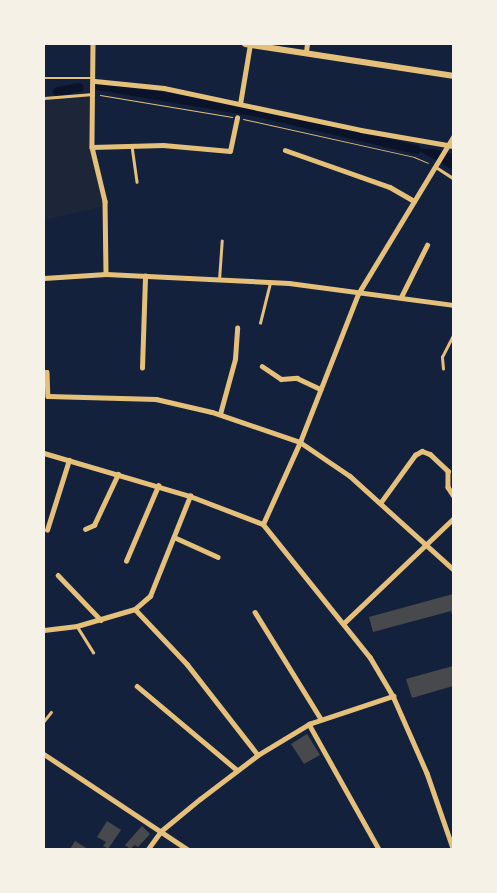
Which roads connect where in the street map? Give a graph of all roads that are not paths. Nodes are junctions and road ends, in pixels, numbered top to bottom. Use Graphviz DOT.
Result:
graph roads {
  1 [pos="93,44"];
  2 [pos="245,44"];
  3 [pos="250,44"];
  4 [pos="307,44"];
  5 [pos="306,52"];
  6 [pos="453,76"];
  7 [pos="44,78"];
  8 [pos="94,80"];
  9 [pos="94,94"];
  10 [pos="44,98"];
  11 [pos="240,104"];
  12 [pos="237,118"];
  13 [pos="453,137"];
  14 [pos="451,145"];
  15 [pos="132,146"];
  16 [pos="92,147"];
  17 [pos="285,150"];
  18 [pos="435,166"];
  19 [pos="453,178"];
  20 [pos="136,182"];
  21 [pos="414,202"];
  22 [pos="222,242"];
  23 [pos="427,245"];
  24 [pos="106,274"];
  25 [pos="145,276"];
  26 [pos="44,278"];
  27 [pos="219,280"];
  28 [pos="270,282"];
  29 [pos="358,294"];
  30 [pos="401,297"];
  31 [pos="453,305"];
  32 [pos="260,323"];
  33 [pos="237,328"];
  34 [pos="453,335"];
  35 [pos="262,366"];
  36 [pos="142,368"];
  37 [pos="443,369"];
  38 [pos="44,372"];
  39 [pos="321,389"];
  40 [pos="220,414"];
  41 [pos="300,442"];
  42 [pos="44,453"];
  43 [pos="69,460"];
  44 [pos="118,474"];
  45 [pos="158,486"];
  46 [pos="453,495"];
  47 [pos="190,496"];
  48 [pos="381,502"];
  49 [pos="453,519"];
  50 [pos="263,524"];
  51 [pos="85,529"];
  52 [pos="47,530"];
  53 [pos="174,537"];
  54 [pos="430,545"];
  55 [pos="218,557"];
  56 [pos="126,561"];
  57 [pos="453,569"];
  58 [pos="58,575"];
  59 [pos="135,609"];
  60 [pos="255,612"];
  61 [pos="100,620"];
  62 [pos="344,623"];
  63 [pos="77,626"];
  64 [pos="44,630"];
  65 [pos="93,652"];
  66 [pos="137,686"];
  67 [pos="393,696"];
  68 [pos="51,712"];
  69 [pos="321,719"];
  70 [pos="44,720"];
  71 [pos="309,724"];
  72 [pos="44,754"];
  73 [pos="258,755"];
  74 [pos="237,770"];
  75 [pos="162,832"];
  76 [pos="453,848"];
  77 [pos="148,849"];
  78 [pos="188,849"];
  79 [pos="379,849"];
  1 -- 8 [label="street"];
  2 -- 3 [label="main road"];
  3 -- 5 [label="main road"];
  3 -- 11 [label="street"];
  4 -- 5 [label="street"];
  5 -- 6 [label="main road"];
  7 -- 8 [label="lane"];
  8 -- 9 [label="street"];
  8 -- 11 [label="street"];
  9 -- 10 [label="lane"];
  9 -- 16 [label="street"];
  11 -- 14 [label="street"];
  12 -- 15 [label="street"];
  13 -- 14 [label="street"];
  14 -- 18 [label="street"];
  15 -- 16 [label="street"];
  15 -- 20 [label="lane"];
  16 -- 24 [label="street"];
  17 -- 21 [label="street"];
  18 -- 19 [label="lane"];
  18 -- 21 [label="street"];
  21 -- 29 [label="street"];
  22 -- 27 [label="lane"];
  23 -- 30 [label="street"];
  24 -- 25 [label="street"];
  24 -- 26 [label="street"];
  25 -- 27 [label="street"];
  25 -- 36 [label="street"];
  27 -- 28 [label="street"];
  28 -- 29 [label="street"];
  28 -- 32 [label="lane"];
  29 -- 30 [label="street"];
  29 -- 39 [label="street"];
  30 -- 31 [label="street"];
  33 -- 40 [label="street"];
  34 -- 37 [label="lane"];
  35 -- 39 [label="street"];
  38 -- 40 [label="street"];
  39 -- 41 [label="street"];
  40 -- 41 [label="street"];
  41 -- 48 [label="street"];
  41 -- 50 [label="street"];
  42 -- 43 [label="street"];
  43 -- 44 [label="street"];
  43 -- 52 [label="street"];
  44 -- 45 [label="street"];
  44 -- 51 [label="street"];
  45 -- 47 [label="street"];
  45 -- 56 [label="street"];
  46 -- 48 [label="street"];
  47 -- 50 [label="street"];
  47 -- 53 [label="street"];
  48 -- 54 [label="street"];
  49 -- 54 [label="street"];
  50 -- 62 [label="street"];
  53 -- 55 [label="street"];
  53 -- 59 [label="street"];
  54 -- 57 [label="street"];
  54 -- 62 [label="street"];
  58 -- 61 [label="street"];
  59 -- 61 [label="street"];
  59 -- 73 [label="street"];
  60 -- 69 [label="street"];
  61 -- 63 [label="street"];
  62 -- 67 [label="street"];
  63 -- 64 [label="street"];
  63 -- 65 [label="lane"];
  66 -- 74 [label="street"];
  67 -- 69 [label="street"];
  67 -- 76 [label="street"];
  68 -- 70 [label="lane"];
  69 -- 71 [label="street"];
  71 -- 73 [label="street"];
  71 -- 79 [label="street"];
  72 -- 75 [label="street"];
  73 -- 74 [label="street"];
  74 -- 75 [label="street"];
  75 -- 77 [label="street"];
  75 -- 78 [label="street"];
}
